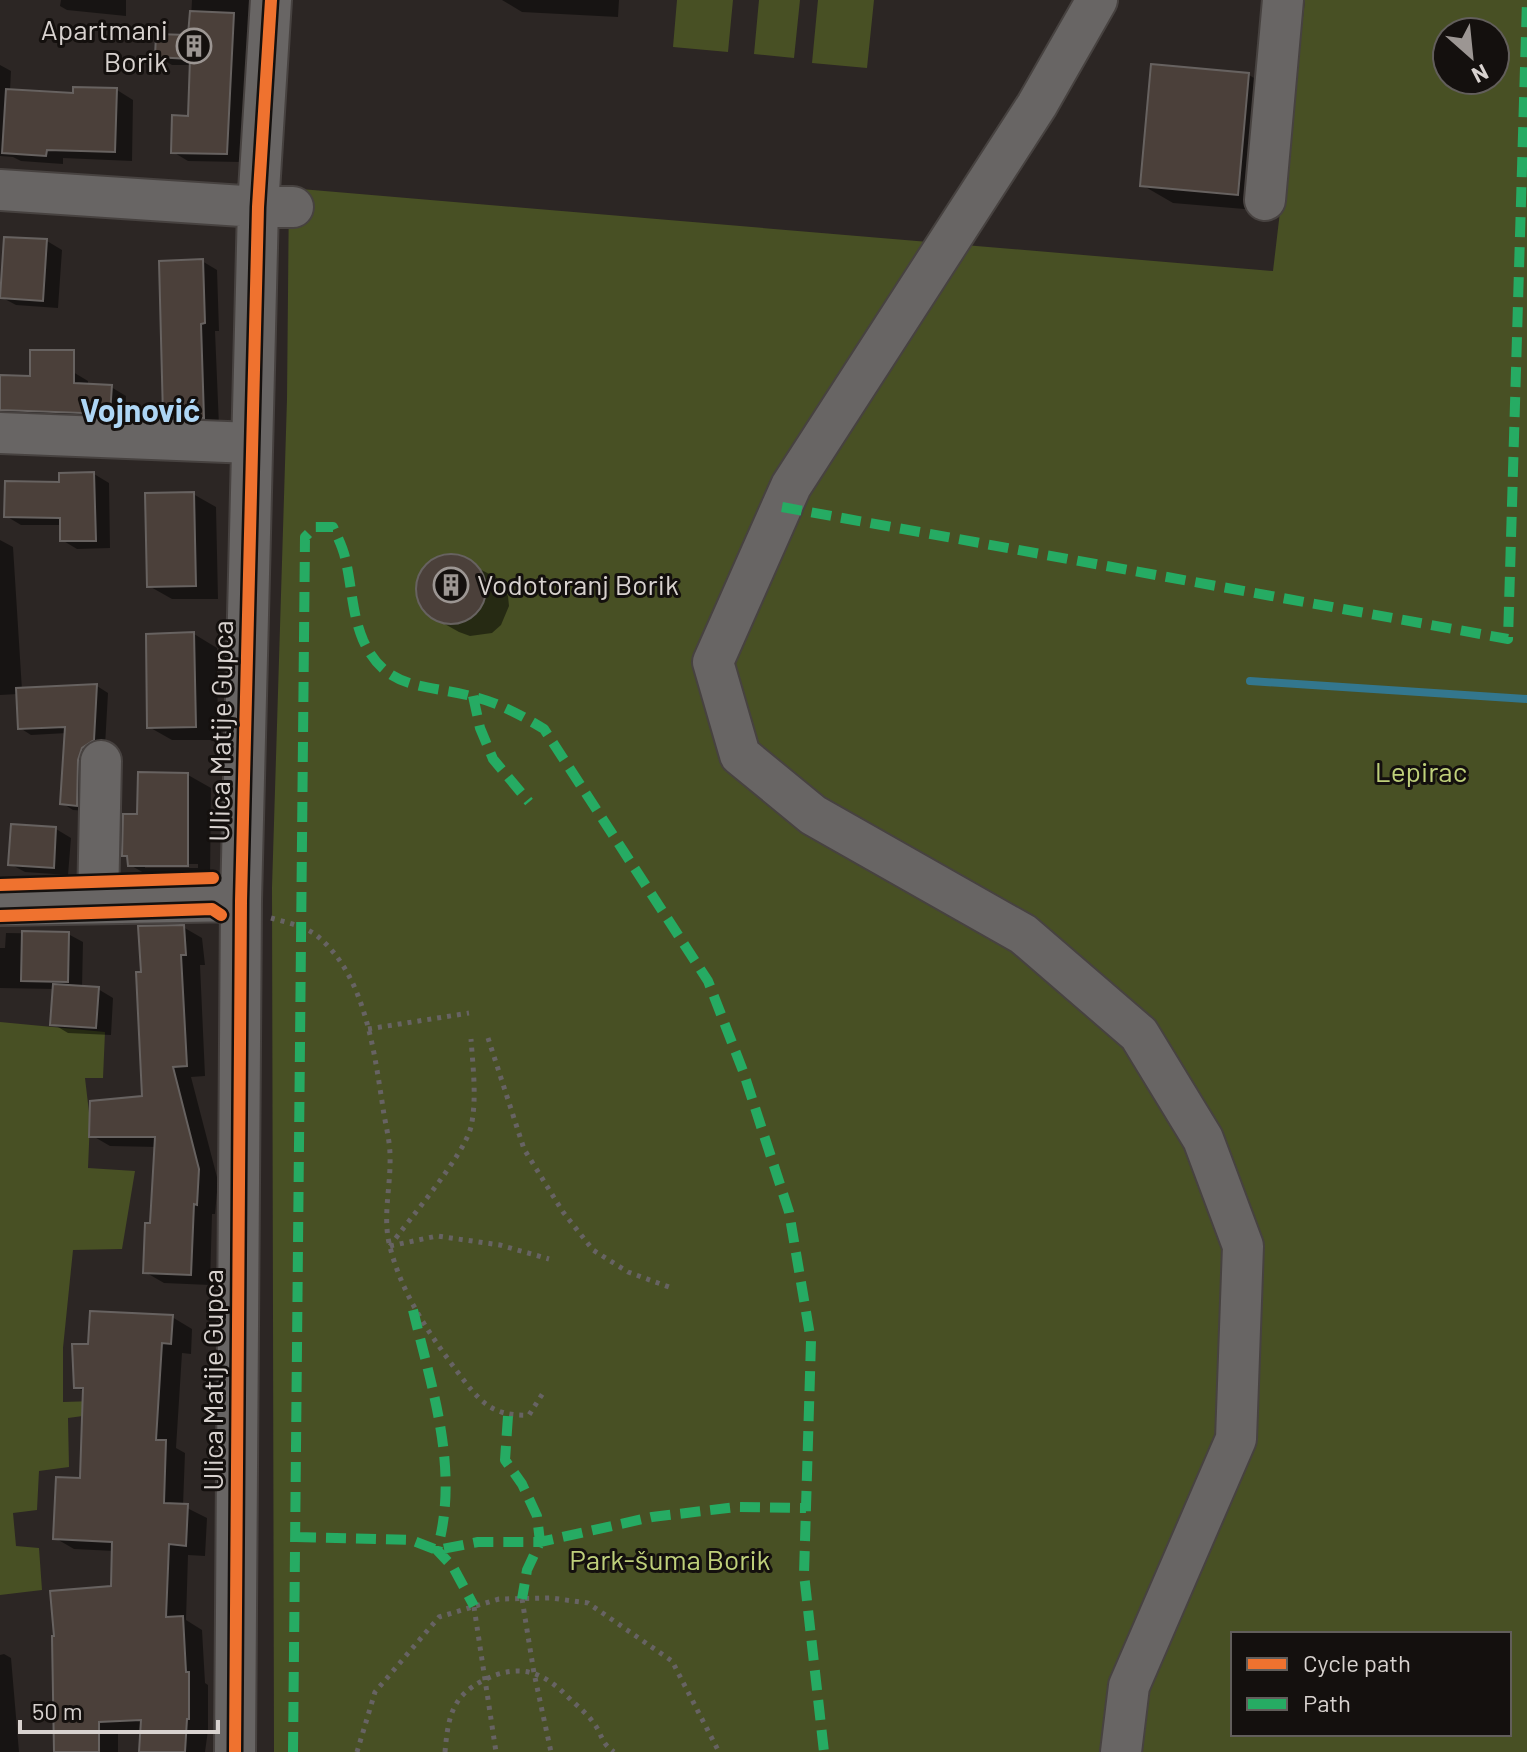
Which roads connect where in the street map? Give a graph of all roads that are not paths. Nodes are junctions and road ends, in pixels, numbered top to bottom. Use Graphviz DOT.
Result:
graph roads {
  1 [pos="271,0"];
  2 [pos="1097,0"];
  3 [pos="1283,0"];
  4 [pos="0,190"];
  5 [pos="1265,200"];
  6 [pos="276,207"];
  7 [pos="0,433"];
  8 [pos="252,443"];
  9 [pos="101,761"];
  10 [pos="98,903"];
  11 [pos="0,905"];
  12 [pos="250,908"];
  13 [pos="235,1752"];
  14 [pos="1121,1752"];
  1 -- 6 [label="street, Ulica Matije Gupca"];
  2 -- 14 [label="street"];
  3 -- 5 [label="street"];
  4 -- 6 [label="street"];
  6 -- 8 [label="street, Ulica Matije Gupca"];
  7 -- 8 [label="street"];
  8 -- 12 [label="street, Ulica Matije Gupca"];
  9 -- 10 [label="street"];
  10 -- 11 [label="street"];
  10 -- 12 [label="street"];
  12 -- 13 [label="street, Ulica Matije Gupca"];
}
